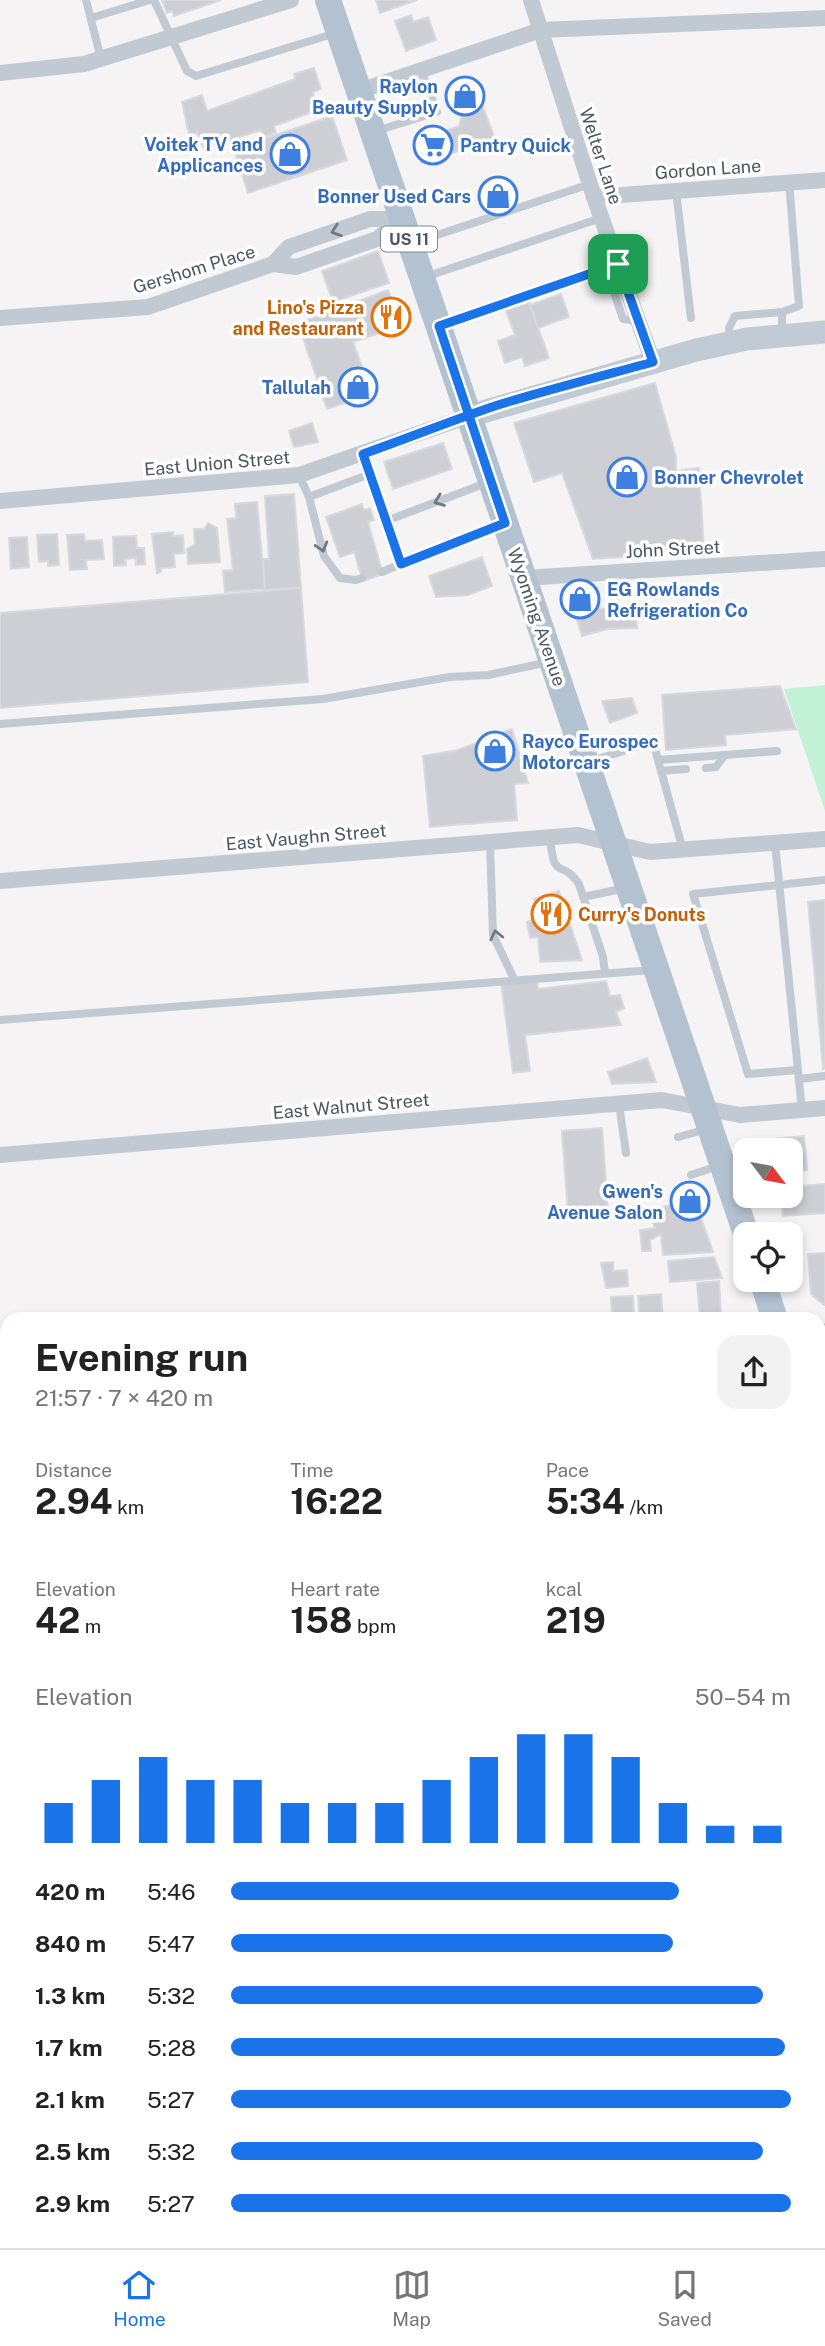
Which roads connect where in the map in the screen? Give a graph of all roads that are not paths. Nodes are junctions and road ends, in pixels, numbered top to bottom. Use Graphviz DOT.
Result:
graph roads {
  1 [pos="86,0"];
  2 [pos="152,0"];
  3 [pos="291,0"];
  4 [pos="328,0"];
  5 [pos="531,0"];
  6 [pos="91,18"];
  7 [pos="825,18"];
  8 [pos="541,30"];
  9 [pos="339,32"];
  10 [pos="172,38"];
  11 [pos="101,59"];
  12 [pos="421,70"];
  13 [pos="0,73"];
  14 [pos="359,90"];
  15 [pos="373,132"];
  16 [pos="825,180"];
  17 [pos="789,182"];
  18 [pos="592,191"];
  19 [pos="676,191"];
  20 [pos="601,218"];
  21 [pos="402,219"];
  22 [pos="411,244"];
  23 [pos="612,266"];
  24 [pos="423,278"];
  25 [pos="0,318"];
  26 [pos="691,318"];
  27 [pos="782,323"];
  28 [pos="439,326"];
  29 [pos="825,332"];
  30 [pos="653,362"];
  31 [pos="469,416"];
  32 [pos="363,454"];
  33 [pos="370,474"];
  34 [pos="299,475"];
  35 [pos="491,481"];
  36 [pos="309,497"];
  37 [pos="0,501"];
  38 [pos="386,521"];
  39 [pos="505,523"];
  40 [pos="825,559"];
  41 [pos="401,564"];
  42 [pos="382,572"];
  43 [pos="362,578"];
  44 [pos="524,578"];
  45 [pos="552,662"];
  46 [pos="0,724"];
  47 [pos="777,751"];
  48 [pos="724,756"];
  49 [pos="658,760"];
  50 [pos="589,762"];
  51 [pos="705,768"];
  52 [pos="686,769"];
  53 [pos="661,771"];
  54 [pos="550,837"];
  55 [pos="825,839"];
  56 [pos="490,842"];
  57 [pos="775,843"];
  58 [pos="614,844"];
  59 [pos="683,849"];
  60 [pos="825,880"];
  61 [pos="0,881"];
  62 [pos="780,886"];
  63 [pos="629,887"];
  64 [pos="583,897"];
  65 [pos="657,969"];
  66 [pos="605,973"];
  67 [pos="514,979"];
  68 [pos="0,1020"];
  69 [pos="798,1074"];
  70 [pos="825,1076"];
  71 [pos="619,1103"];
  72 [pos="825,1108"];
  73 [pos="802,1110"];
  74 [pos="707,1118"];
  75 [pos="678,1137"];
  76 [pos="626,1153"];
  77 [pos="0,1155"];
  78 [pos="722,1165"];
  79 [pos="691,1175"];
  80 [pos="742,1222"];
  81 [pos="766,1292"];
  82 [pos="772,1312"];
  1 -- 6 [label="lane"];
  2 -- 6 [label="lane"];
  2 -- 10 [label="lane"];
  3 -- 10 [label="street"];
  4 -- 9 [label="main road, Wyoming Avenue / US 11"];
  5 -- 8 [label="street, Welter Lane"];
  6 -- 11 [label="lane"];
  7 -- 8 [label="street"];
  8 -- 12 [label="street"];
  8 -- 18 [label="street, Welter Lane"];
  9 -- 10 [label="lane"];
  9 -- 14 [label="main road, Wyoming Avenue / US 11"];
  10 -- 11 [label="street"];
  11 -- 13 [label="street"];
  12 -- 14 [label="street"];
  12 -- 15 [label="lane"];
  14 -- 15 [label="main road, Wyoming Avenue / US 11"];
  15 -- 21 [label="main road, Wyoming Avenue / US 11"];
  16 -- 17 [label="street, Gordon Lane"];
  17 -- 19 [label="street, Gordon Lane"];
  17 -- 27 [label="lane"];
  18 -- 19 [label="street, Gordon Lane"];
  18 -- 20 [label="street, Welter Lane"];
  18 -- 22 [label="lane"];
  19 -- 26 [label="lane"];
  20 -- 23 [label="street, Welter Lane"];
  20 -- 24 [label="lane"];
  21 -- 22 [label="main road, Wyoming Avenue / US 11"];
  21 -- 25 [label="street, Gershom Place"];
  22 -- 24 [label="main road, Wyoming Avenue / US 11"];
  23 -- 28 [label="lane"];
  23 -- 30 [label="street, Welter Lane"];
  24 -- 28 [label="main road, Wyoming Avenue / US 11"];
  27 -- 29 [label="main road"];
  27 -- 30 [label="main road"];
  28 -- 31 [label="main road, Wyoming Avenue / US 11"];
  30 -- 31 [label="main road"];
  31 -- 32 [label="street, East Union Street"];
  31 -- 35 [label="main road, Wyoming Avenue / US 11"];
  32 -- 33 [label="lane"];
  32 -- 34 [label="street, East Union Street"];
  33 -- 36 [label="lane"];
  33 -- 38 [label="lane"];
  34 -- 36 [label="lane"];
  34 -- 37 [label="street, East Union Street"];
  35 -- 38 [label="lane, one-way"];
  35 -- 39 [label="main road, Wyoming Avenue / US 11"];
  36 -- 43 [label="lane, one-way"];
  38 -- 41 [label="lane"];
  39 -- 41 [label="lane"];
  39 -- 44 [label="main road, Wyoming Avenue / US 11"];
  40 -- 44 [label="street, John Street"];
  41 -- 42 [label="lane"];
  44 -- 45 [label="main road, Wyoming Avenue / US 11"];
  45 -- 46 [label="lane"];
  45 -- 50 [label="main road, Wyoming Avenue / US 11"];
  47 -- 48 [label="lane"];
  48 -- 49 [label="lane"];
  48 -- 51 [label="lane"];
  49 -- 50 [label="lane"];
  49 -- 53 [label="lane"];
  50 -- 58 [label="main road, Wyoming Avenue / US 11"];
  52 -- 53 [label="lane"];
  53 -- 59 [label="lane"];
  54 -- 56 [label="street, East Vaughn Street"];
  54 -- 58 [label="street, East Vaughn Street"];
  54 -- 64 [label="lane"];
  55 -- 57 [label="street, East Vaughn Street"];
  56 -- 61 [label="street, East Vaughn Street"];
  67 -- 56 [label="lane, one-way"];
  57 -- 59 [label="street, East Vaughn Street"];
  57 -- 62 [label="lane"];
  58 -- 59 [label="street, East Vaughn Street"];
  58 -- 63 [label="main road, Wyoming Avenue / US 11"];
  60 -- 62 [label="lane"];
  62 -- 69 [label="lane"];
  62 -- 69 [label="lane"];
  63 -- 64 [label="lane"];
  63 -- 65 [label="main road, Wyoming Avenue / US 11"];
  64 -- 66 [label="lane"];
  65 -- 66 [label="lane"];
  65 -- 74 [label="main road, Wyoming Avenue / US 11"];
  66 -- 67 [label="lane"];
  67 -- 68 [label="lane"];
  69 -- 70 [label="lane"];
  69 -- 73 [label="lane"];
  71 -- 74 [label="street, East Walnut Street"];
  71 -- 76 [label="lane"];
  71 -- 77 [label="street, East Walnut Street"];
  72 -- 73 [label="street, East Walnut Street"];
  73 -- 74 [label="street, East Walnut Street"];
  74 -- 75 [label="lane"];
  74 -- 78 [label="main road, Wyoming Avenue / US 11"];
  78 -- 79 [label="lane"];
  78 -- 80 [label="main road, Wyoming Avenue / US 11"];
  81 -- 82 [label="main road"];
}
